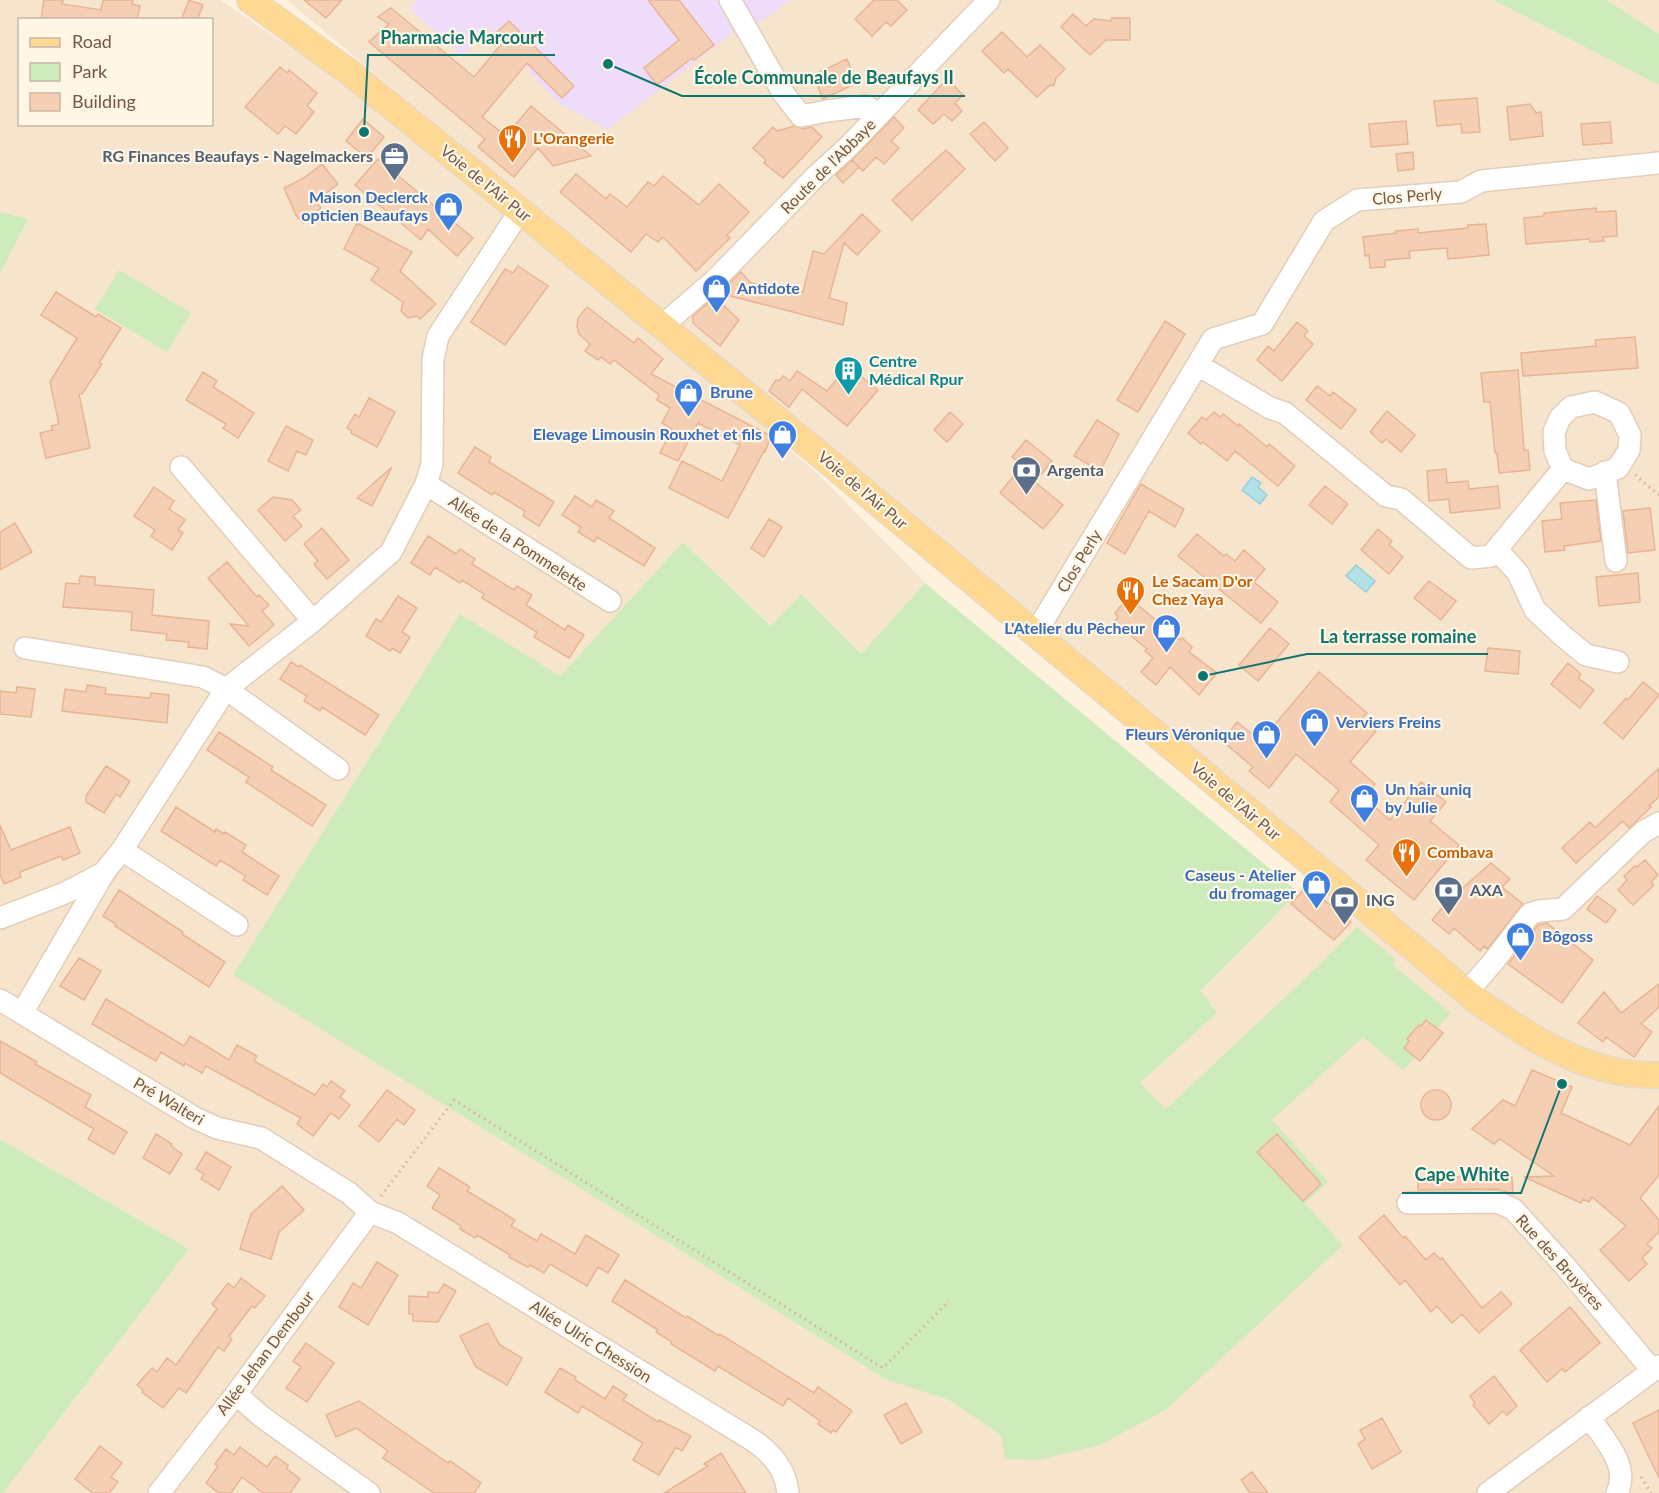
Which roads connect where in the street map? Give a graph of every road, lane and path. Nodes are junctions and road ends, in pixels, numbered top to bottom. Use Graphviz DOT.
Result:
graph roads {
  1 [pos="250,0"];
  2 [pos="730,0"];
  3 [pos="989,0"];
  4 [pos="879,115"];
  5 [pos="1659,163"];
  6 [pos="520,211"];
  7 [pos="662,326"];
  8 [pos="1198,365"];
  9 [pos="182,467"];
  10 [pos="1613,468"];
  11 [pos="1563,469"];
  12 [pos="426,484"];
  13 [pos="1659,495"];
  14 [pos="1497,550"];
  15 [pos="1616,561"];
  16 [pos="610,601"];
  17 [pos="313,621"];
  18 [pos="1035,633"];
  19 [pos="25,648"];
  20 [pos="1618,662"];
  21 [pos="226,689"];
  22 [pos="338,769"];
  23 [pos="1659,823"];
  24 [pos="122,850"];
  25 [pos="105,872"];
  26 [pos="0,918"];
  27 [pos="237,925"];
  28 [pos="1471,996"];
  29 [pos="0,1000"];
  30 [pos="22,1013"];
  31 [pos="1659,1075"];
  32 [pos="1408,1203"];
  33 [pos="370,1212"];
  34 [pos="949,1301"];
  35 [pos="1656,1368"];
  36 [pos="236,1394"];
  37 [pos="1589,1418"];
  38 [pos="159,1493"];
  39 [pos="369,1493"];
  40 [pos="788,1493"];
  41 [pos="1488,1493"];
  42 [pos="1617,1493"];
  1 -- 6 [label="main road, Voie de l'Air Pur"];
  2 -- 4 [label="street"];
  3 -- 4 [label="street, Route de l'Abbaye"];
  4 -- 7 [label="street, Route de l'Abbaye"];
  5 -- 8 [label="street, Clos Perly"];
  6 -- 7 [label="main road, Voie de l'Air Pur"];
  6 -- 12 [label="street"];
  7 -- 18 [label="main road, Voie de l'Air Pur"];
  8 -- 14 [label="street"];
  8 -- 18 [label="street, Clos Perly"];
  9 -- 17 [label="street"];
  10 -- 11 [label="street"];
  10 -- 11 [label="street"];
  10 -- 13 [label="path"];
  10 -- 15 [label="street"];
  11 -- 14 [label="street"];
  12 -- 16 [label="street, Allée de la Pommelette"];
  12 -- 17 [label="street"];
  14 -- 20 [label="street"];
  17 -- 21 [label="street"];
  18 -- 28 [label="main road, Voie de l'Air Pur"];
  19 -- 21 [label="street"];
  21 -- 22 [label="street"];
  21 -- 24 [label="street"];
  23 -- 28 [label="street"];
  24 -- 25 [label="street"];
  24 -- 27 [label="street"];
  25 -- 26 [label="street"];
  25 -- 30 [label="street"];
  28 -- 31 [label="main road, Voie de l'Air Pur"];
  29 -- 30 [label="street, Pré Walteri"];
  30 -- 33 [label="street, Pré Walteri"];
  32 -- 35 [label="street, Rue des Bruyères"];
  33 -- 34 [label="path"];
  33 -- 36 [label="street, Allée Jehan Dembour"];
  33 -- 40 [label="street, Allée Ulric Chession"];
  35 -- 37 [label="street, Rue des Bruyères"];
  36 -- 38 [label="street, Allée Jehan Dembour"];
  36 -- 39 [label="street"];
  37 -- 41 [label="street, Rue des Bruyères"];
  37 -- 42 [label="street"];
}
